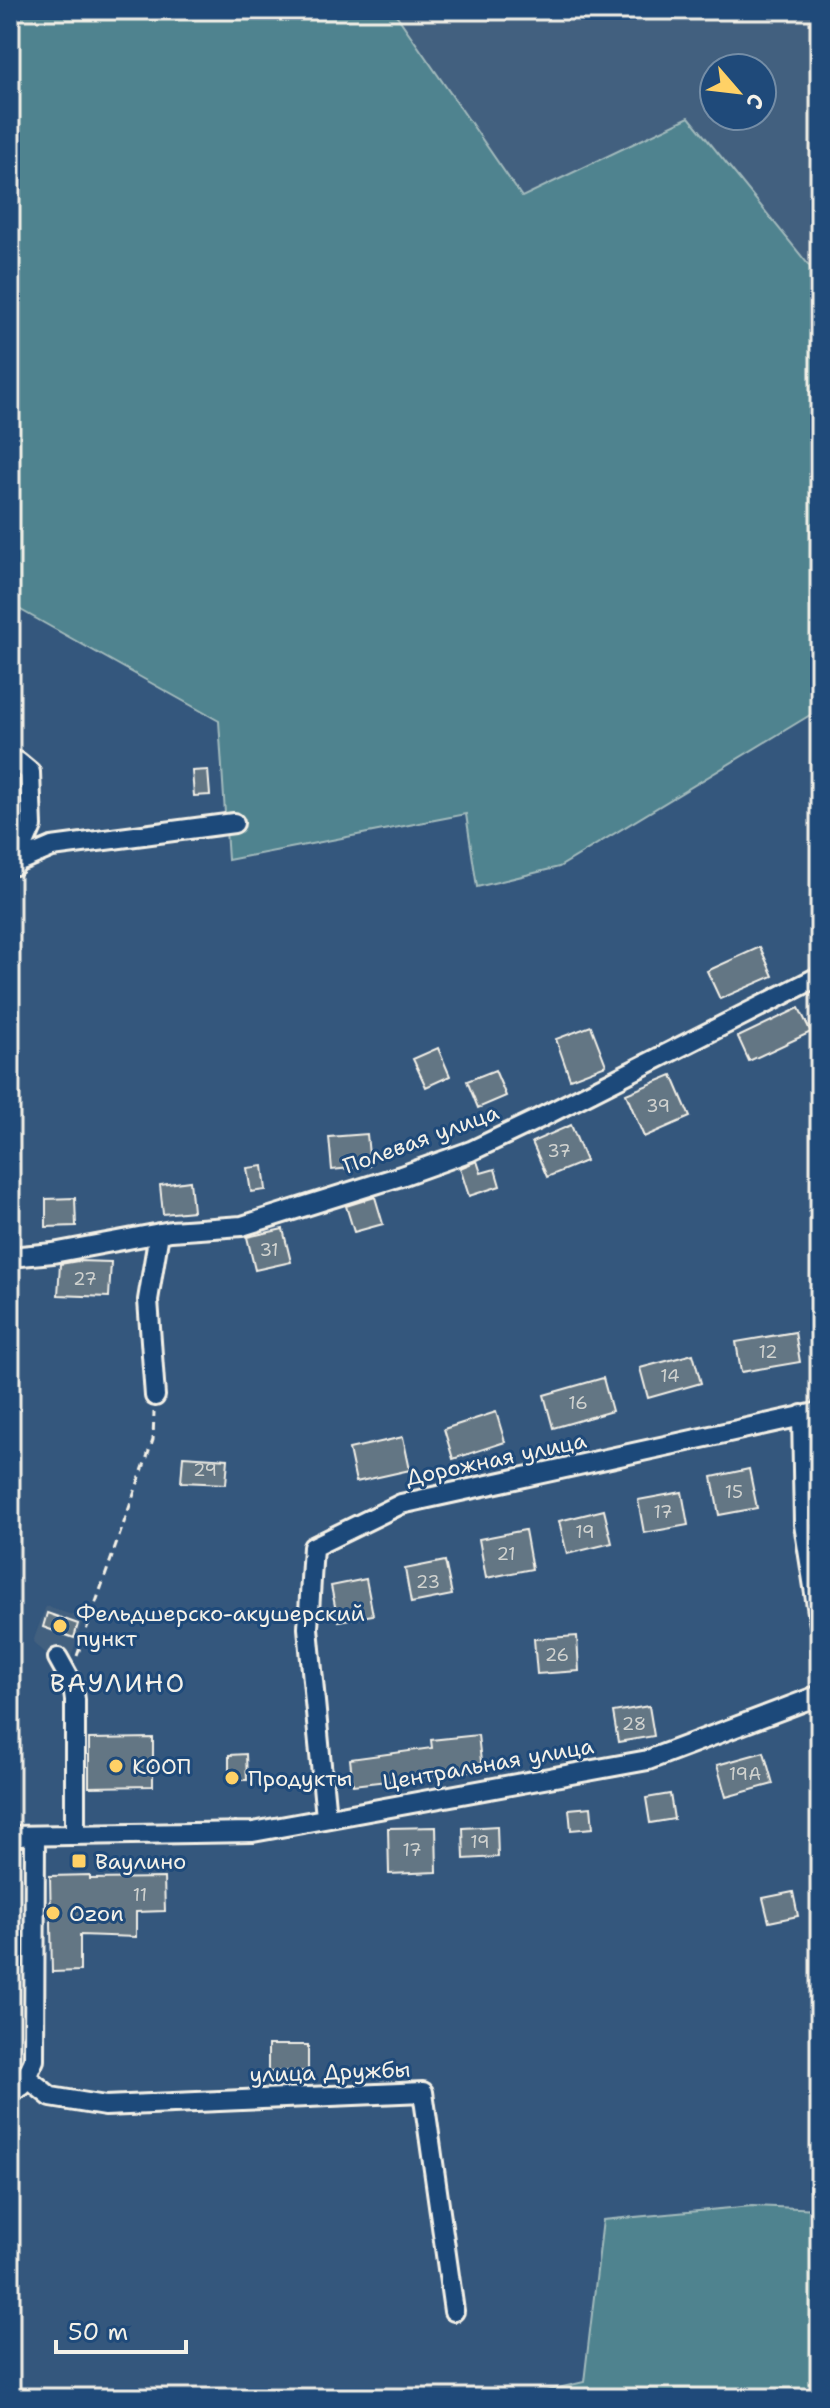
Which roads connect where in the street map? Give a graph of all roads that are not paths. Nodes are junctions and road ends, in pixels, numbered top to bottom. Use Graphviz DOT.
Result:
graph roads {
  1 [pos="10,761"];
  2 [pos="234,823"];
  3 [pos="15,865"];
  4 [pos="820,976"];
  5 [pos="159,1233"];
  6 [pos="10,1257"];
  7 [pos="155,1396"];
  8 [pos="811,1414"];
  9 [pos="820,1625"];
  10 [pos="58,1658"];
  11 [pos="820,1695"];
  12 [pos="326,1817"];
  13 [pos="75,1835"];
  14 [pos="10,1836"];
  15 [pos="35,1836"];
  16 [pos="26,2077"];
  17 [pos="10,2093"];
  18 [pos="454,2311"];
  1 -- 3 [label="street"];
  2 -- 3 [label="street"];
  4 -- 5 [label="street, Полевая улица"];
  5 -- 6 [label="street, Полевая улица"];
  5 -- 7 [label="street"];
  8 -- 9 [label="street"];
  8 -- 12 [label="street, Дорожная улица"];
  10 -- 13 [label="street"];
  11 -- 12 [label="street, Центральная улица"];
  12 -- 13 [label="street, Центральная улица"];
  13 -- 15 [label="street, Центральная улица"];
  14 -- 15 [label="street, Центральная улица"];
  15 -- 16 [label="street"];
  16 -- 17 [label="street"];
  16 -- 18 [label="street, улица Дружбы"];
}
